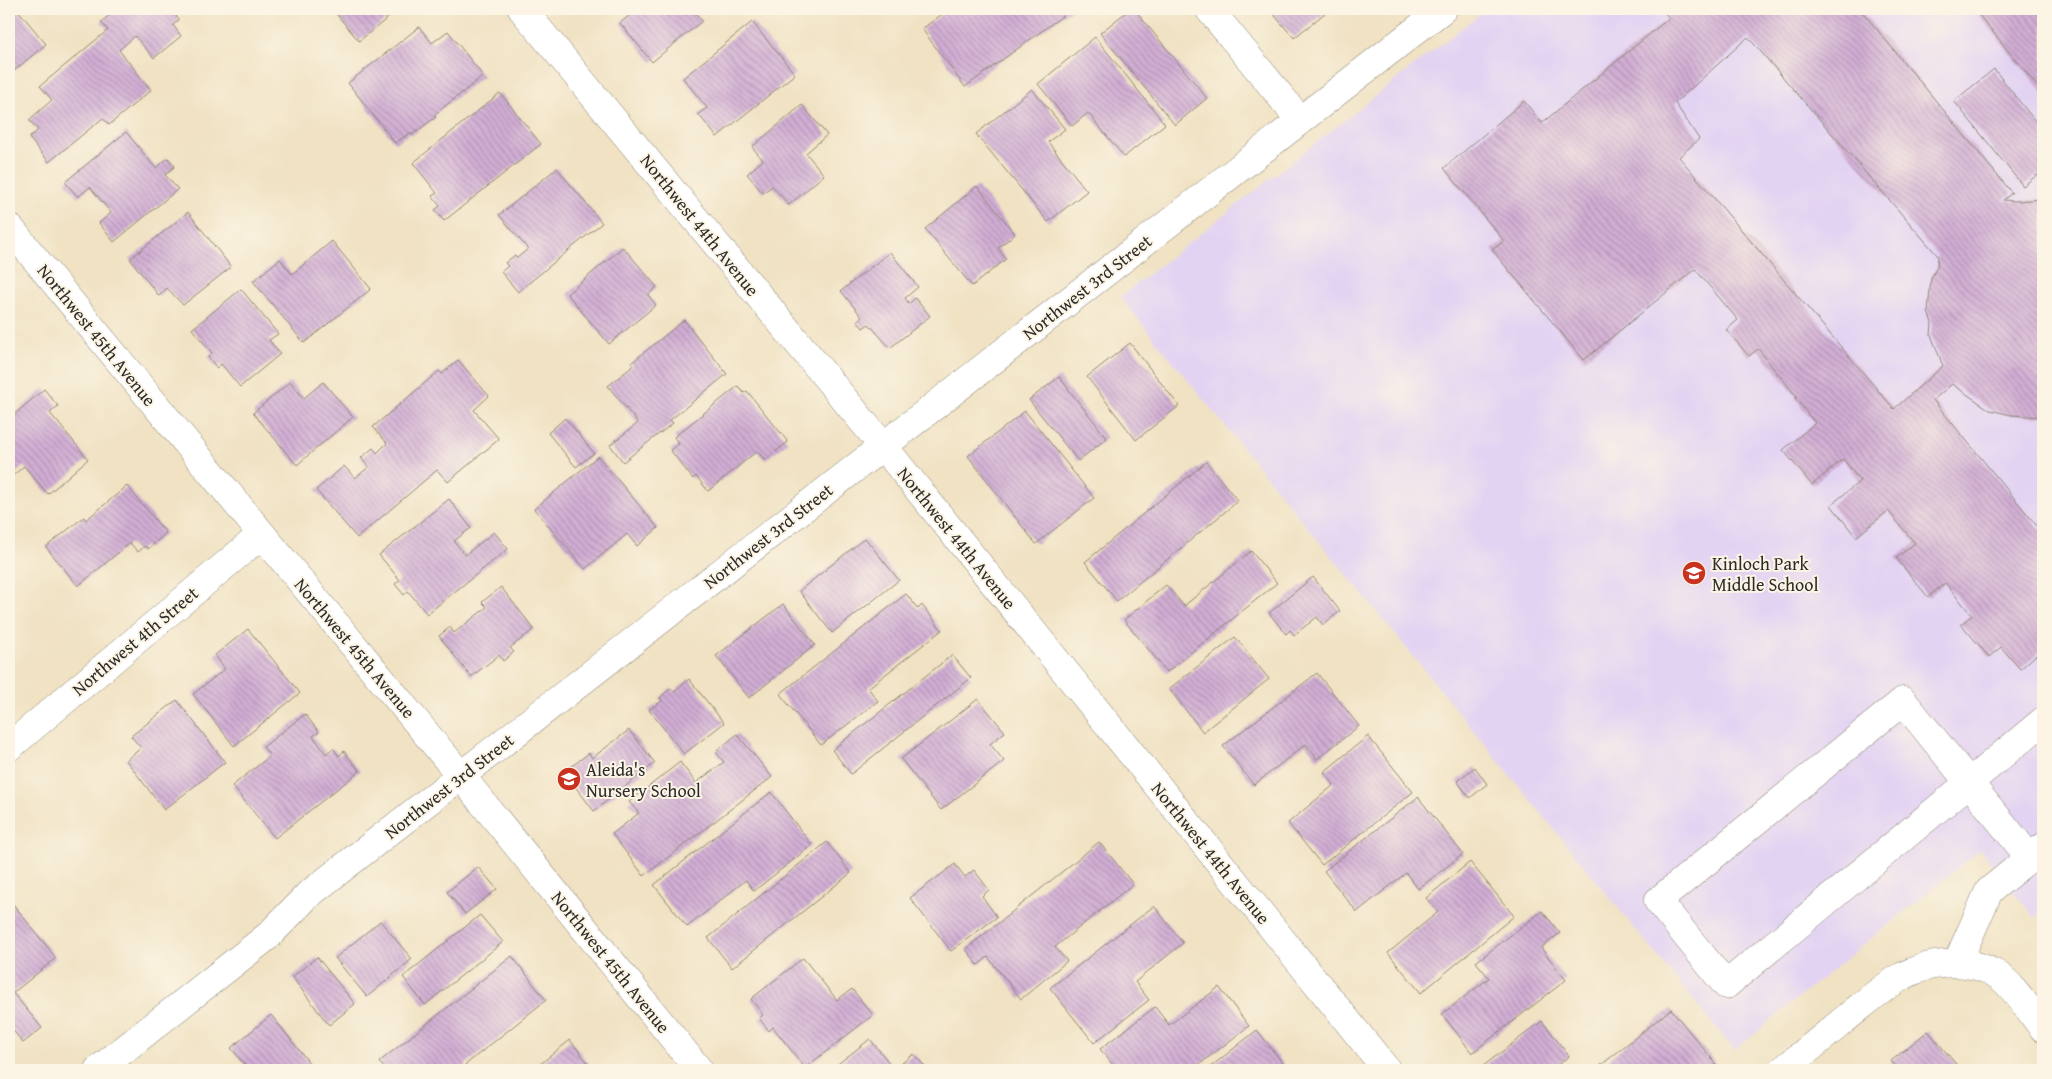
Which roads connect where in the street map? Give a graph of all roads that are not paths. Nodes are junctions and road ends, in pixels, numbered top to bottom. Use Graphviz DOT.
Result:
graph roads {
  1 [pos="522,9"];
  2 [pos="1209,9"];
  3 [pos="1443,9"];
  4 [pos="1300,120"];
  5 [pos="9,228"];
  6 [pos="883,446"];
  7 [pos="261,535"];
  8 [pos="2043,721"];
  9 [pos="9,746"];
  10 [pos="461,776"];
  11 [pos="1969,782"];
  12 [pos="2036,852"];
  13 [pos="1957,963"];
  14 [pos="2043,1028"];
  15 [pos="98,1070"];
  16 [pos="699,1070"];
  17 [pos="1387,1070"];
  18 [pos="1783,1070"];
  1 -- 6 [label="street, Northwest 44th Avenue"];
  2 -- 4 [label="street"];
  3 -- 4 [label="street, Northwest 3rd Street"];
  4 -- 6 [label="street, Northwest 3rd Street"];
  5 -- 7 [label="street, Northwest 45th Avenue"];
  6 -- 10 [label="street, Northwest 3rd Street"];
  6 -- 17 [label="street, Northwest 44th Avenue"];
  7 -- 9 [label="street, Northwest 4th Street"];
  7 -- 10 [label="street, Northwest 45th Avenue"];
  8 -- 11 [label="street"];
  10 -- 15 [label="street, Northwest 3rd Street"];
  10 -- 16 [label="street, Northwest 45th Avenue"];
  11 -- 11 [label="street"];
  11 -- 12 [label="street"];
  12 -- 13 [label="street"];
  13 -- 14 [label="street"];
  13 -- 18 [label="street"];
}
